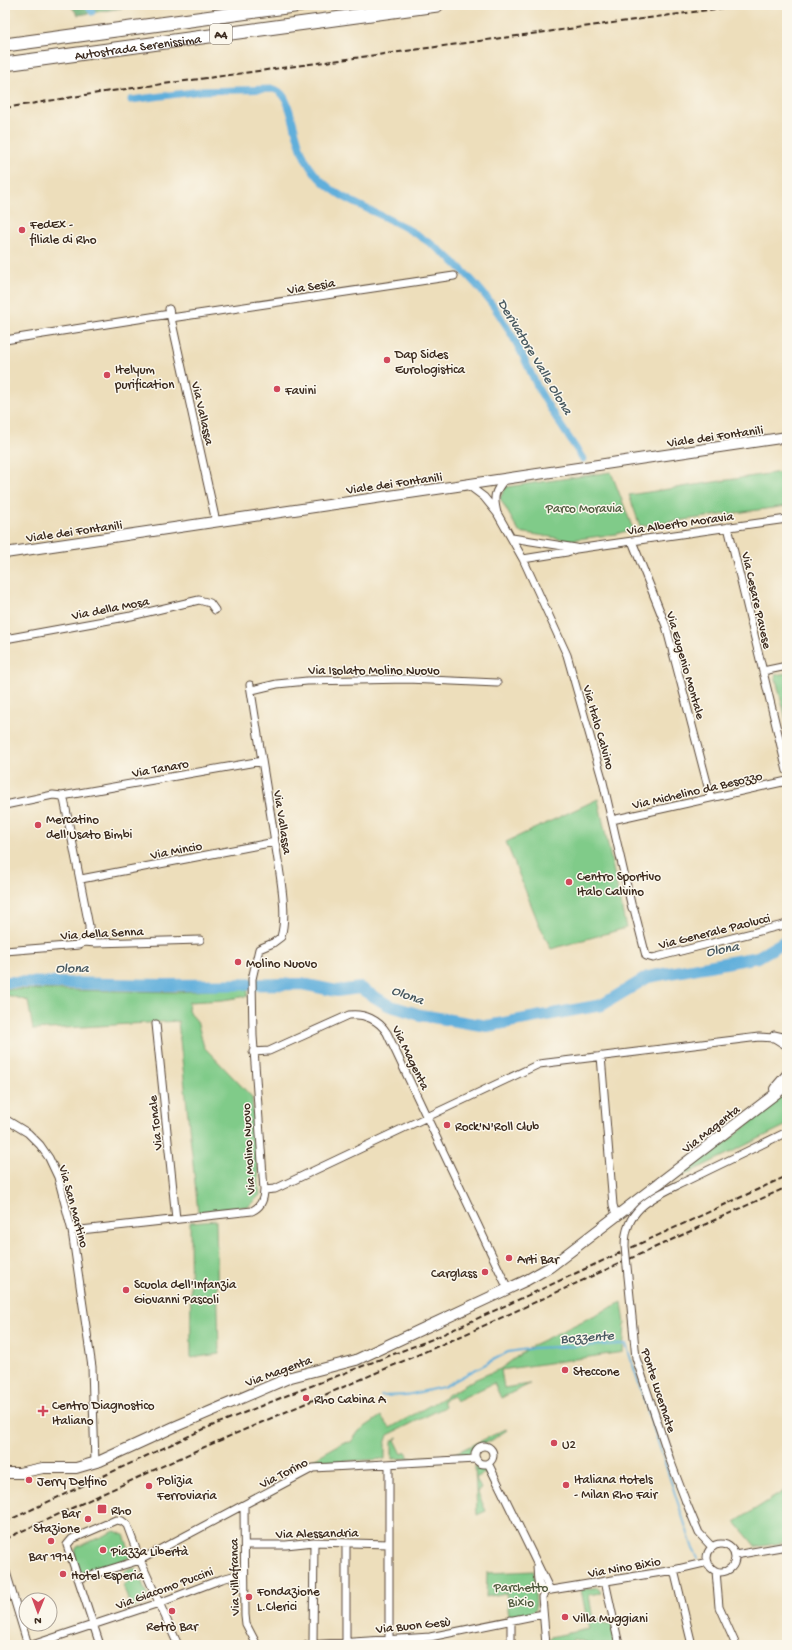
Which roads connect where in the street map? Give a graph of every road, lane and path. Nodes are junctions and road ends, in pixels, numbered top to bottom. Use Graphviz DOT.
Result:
graph roads {
  1 [pos="301,5"];
  2 [pos="437,5"];
  3 [pos="5,45"];
  4 [pos="5,64"];
  5 [pos="454,276"];
  6 [pos="170,313"];
  7 [pos="5,340"];
  8 [pos="787,437"];
  9 [pos="505,479"];
  10 [pos="468,485"];
  11 [pos="497,513"];
  12 [pos="787,519"];
  13 [pos="216,522"];
  14 [pos="728,527"];
  15 [pos="512,538"];
  16 [pos="632,541"];
  17 [pos="576,548"];
  18 [pos="5,553"];
  19 [pos="523,559"];
  20 [pos="215,610"];
  21 [pos="5,639"];
  22 [pos="787,666"];
  23 [pos="762,671"];
  24 [pos="497,682"];
  25 [pos="251,688"];
  26 [pos="262,761"];
  27 [pos="787,771"];
  28 [pos="787,781"];
  29 [pos="62,796"];
  30 [pos="710,798"];
  31 [pos="5,805"];
  32 [pos="612,820"];
  33 [pos="275,842"];
  34 [pos="80,879"];
  35 [pos="787,924"];
  36 [pos="200,940"];
  37 [pos="84,942"];
  38 [pos="259,949"];
  39 [pos="5,951"];
  40 [pos="648,957"];
  41 [pos="156,1024"];
  42 [pos="758,1037"];
  43 [pos="787,1038"];
  44 [pos="787,1046"];
  45 [pos="253,1052"];
  46 [pos="601,1056"];
  47 [pos="787,1075"];
  48 [pos="787,1085"];
  49 [pos="762,1104"];
  50 [pos="426,1117"];
  51 [pos="5,1119"];
  52 [pos="787,1132"];
  53 [pos="264,1190"];
  54 [pos="616,1215"];
  55 [pos="176,1219"];
  56 [pos="72,1231"];
  57 [pos="508,1289"];
  58 [pos="476,1460"];
  59 [pos="95,1463"];
  60 [pos="488,1463"];
  61 [pos="389,1465"];
  62 [pos="5,1473"];
  63 [pos="244,1506"];
  64 [pos="314,1542"];
  65 [pos="346,1543"];
  66 [pos="389,1544"];
  67 [pos="245,1545"];
  68 [pos="787,1546"];
  69 [pos="712,1547"];
  70 [pos="735,1555"];
  71 [pos="140,1560"];
  72 [pos="708,1562"];
  73 [pos="674,1570"];
  74 [pos="716,1571"];
  75 [pos="6,1572"];
  76 [pos="244,1573"];
  77 [pos="78,1579"];
  78 [pos="605,1581"];
  79 [pos="547,1591"];
  80 [pos="159,1603"];
  81 [pos="543,1614"];
  82 [pos="511,1620"];
  83 [pos="93,1625"];
  84 [pos="430,1637"];
  85 [pos="346,1641"];
  86 [pos="389,1643"];
  87 [pos="310,1644"];
  88 [pos="322,1644"];
  89 [pos="28,1645"];
  90 [pos="32,1645"];
  91 [pos="100,1645"];
  92 [pos="178,1645"];
  93 [pos="257,1645"];
  94 [pos="430,1645"];
  95 [pos="511,1645"];
  96 [pos="546,1645"];
  97 [pos="619,1645"];
  98 [pos="692,1645"];
  99 [pos="736,1645"];
  1 -- 3 [label="highway, Autostrada Serenissima / A4"];
  2 -- 4 [label="highway, Autostrada Serenissima / A4"];
  5 -- 6 [label="street, Via Sesia"];
  6 -- 7 [label="street, Via Sesia"];
  6 -- 13 [label="street, Via Vallassa"];
  8 -- 9 [label="street, Viale dei Fontanili"];
  9 -- 10 [label="street, Viale dei Fontanili"];
  9 -- 11 [label="street"];
  10 -- 11 [label="street"];
  10 -- 13 [label="street, Viale dei Fontanili"];
  11 -- 15 [label="street, Via Italo Calvino"];
  12 -- 14 [label="street, Via Alberto Moravia"];
  13 -- 18 [label="street, Viale dei Fontanili"];
  14 -- 16 [label="street, Via Alberto Moravia"];
  14 -- 23 [label="street, Via Cesare Pavese"];
  15 -- 17 [label="street, Via Alberto Moravia"];
  15 -- 19 [label="street, Via Italo Calvino"];
  16 -- 17 [label="street, Via Alberto Moravia"];
  16 -- 30 [label="street, Via Eugenio Montale"];
  17 -- 19 [label="street, Via Alberto Moravia"];
  19 -- 32 [label="street, Via Italo Calvino"];
  20 -- 21 [label="street, Via della Mosa"];
  22 -- 23 [label="street"];
  23 -- 27 [label="street, Via Cesare Pavese"];
  24 -- 25 [label="street, Via Isolato Molino Nuovo"];
  25 -- 26 [label="street, Via Vallassa"];
  26 -- 29 [label="street, Via Tanaro"];
  26 -- 33 [label="street, Via Vallassa"];
  28 -- 30 [label="street, Via Michelino da Besozzo"];
  29 -- 31 [label="street, Via Tanaro"];
  29 -- 34 [label="street"];
  30 -- 32 [label="street, Via Michelino da Besozzo"];
  32 -- 40 [label="street, Via Italo Calvino"];
  33 -- 34 [label="street, Via Mincio"];
  33 -- 38 [label="street, Via Vallassa"];
  34 -- 37 [label="street"];
  35 -- 40 [label="street, Via Generale Paolucci"];
  36 -- 37 [label="street, Via della Senna"];
  37 -- 39 [label="street, Via della Senna"];
  38 -- 45 [label="street, Via Molino Nuovo"];
  41 -- 55 [label="street, Via Tonale"];
  42 -- 43 [label="street"];
  42 -- 44 [label="street"];
  42 -- 46 [label="street"];
  45 -- 50 [label="street, Via Magenta"];
  45 -- 53 [label="street, Via Molino Nuovo"];
  46 -- 50 [label="street"];
  46 -- 54 [label="street"];
  47 -- 49 [label="street, Via Magenta"];
  48 -- 49 [label="street, Via Magenta"];
  49 -- 54 [label="street, Via Magenta"];
  50 -- 53 [label="street"];
  50 -- 57 [label="street, Via Magenta"];
  51 -- 56 [label="street, Via San Martino"];
  52 -- 69 [label="street, Ponte Lucernate, bridge"];
  53 -- 55 [label="street, Via Molino Nuovo"];
  54 -- 57 [label="street, Via Magenta"];
  55 -- 56 [label="street, Via Molino Nuovo"];
  56 -- 59 [label="street, Via San Martino"];
  57 -- 59 [label="street, Via Magenta"];
  58 -- 60 [label="street"];
  58 -- 60 [label="street"];
  58 -- 61 [label="street, Via Torino"];
  59 -- 62 [label="street, Via Magenta"];
  60 -- 79 [label="street"];
  61 -- 63 [label="street, Via Torino"];
  61 -- 66 [label="street"];
  63 -- 67 [label="street, Via Villafranca"];
  63 -- 71 [label="street, Via Torino"];
  64 -- 65 [label="street, Via Alessandria"];
  64 -- 67 [label="street, Via Alessandria"];
  64 -- 87 [label="street"];
  65 -- 66 [label="street, Via Alessandria"];
  65 -- 85 [label="street"];
  66 -- 86 [label="street"];
  67 -- 76 [label="street, Via Villafranca"];
  68 -- 70 [label="street"];
  69 -- 70 [label="street"];
  69 -- 72 [label="street"];
  70 -- 74 [label="street"];
  71 -- 77 [label="street"];
  71 -- 77 [label="street"];
  71 -- 80 [label="street"];
  72 -- 73 [label="street, Via Nino Bixio"];
  72 -- 74 [label="street"];
  73 -- 78 [label="street, Via Nino Bixio"];
  73 -- 98 [label="street"];
  74 -- 99 [label="street"];
  75 -- 89 [label="street"];
  76 -- 80 [label="street, Via Giacomo Puccini"];
  76 -- 93 [label="street, Via Villafranca"];
  77 -- 83 [label="street"];
  78 -- 79 [label="street, Via Nino Bixio"];
  78 -- 97 [label="street"];
  79 -- 81 [label="street"];
  80 -- 83 [label="street, Via Giacomo Puccini"];
  80 -- 92 [label="street"];
  81 -- 82 [label="street, Via Buon Gesù"];
  81 -- 96 [label="street"];
  82 -- 84 [label="street, Via Buon Gesù"];
  82 -- 95 [label="street"];
  83 -- 90 [label="street, Via Giacomo Puccini"];
  83 -- 91 [label="street"];
  84 -- 86 [label="street, Via Buon Gesù"];
  84 -- 94 [label="street"];
  85 -- 86 [label="street, Via Buon Gesù"];
  85 -- 88 [label="street, Via Buon Gesù"];
  87 -- 88 [label="street, Via Buon Gesù"];
}
